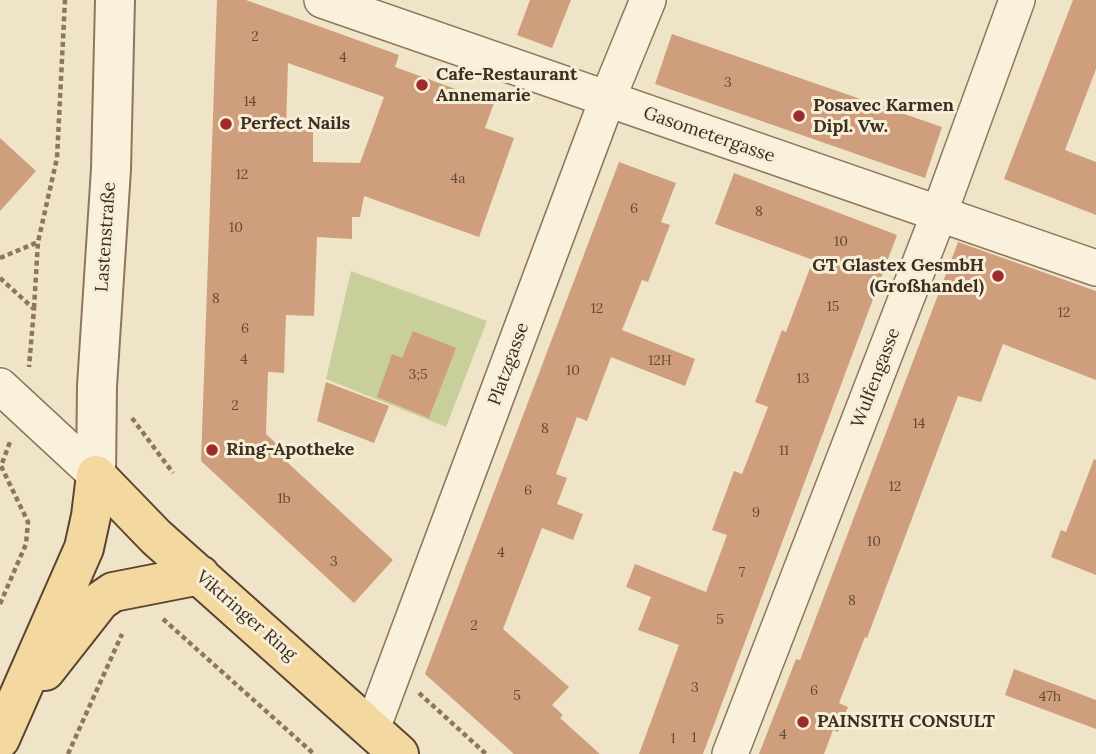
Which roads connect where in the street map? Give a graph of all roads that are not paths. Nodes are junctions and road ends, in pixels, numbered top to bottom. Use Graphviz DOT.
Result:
graph roads {
  1 [pos="115,0"];
  2 [pos="322,0"];
  3 [pos="648,0"];
  4 [pos="1017,0"];
  5 [pos="607,100"];
  6 [pos="939,214"];
  7 [pos="1096,268"];
  8 [pos="0,386"];
  9 [pos="96,475"];
  10 [pos="200,575"];
  11 [pos="5,728"];
  12 [pos="386,741"];
  13 [pos="730,754"];
  1 -- 9 [label="street, Lastenstraße"];
  2 -- 5 [label="street, Gasometergasse"];
  3 -- 5 [label="street, Platzgasse"];
  4 -- 6 [label="street, Wulfengasse"];
  5 -- 6 [label="street, Gasometergasse"];
  5 -- 12 [label="street, Platzgasse"];
  6 -- 7 [label="street, Gasometergasse"];
  6 -- 13 [label="street, Wulfengasse"];
  8 -- 9 [label="street"];
  9 -- 10 [label="main road, Viktringer Ring"];
  9 -- 11 [label="main road"];
  10 -- 11 [label="main road"];
  10 -- 12 [label="main road, Viktringer Ring"];
}
